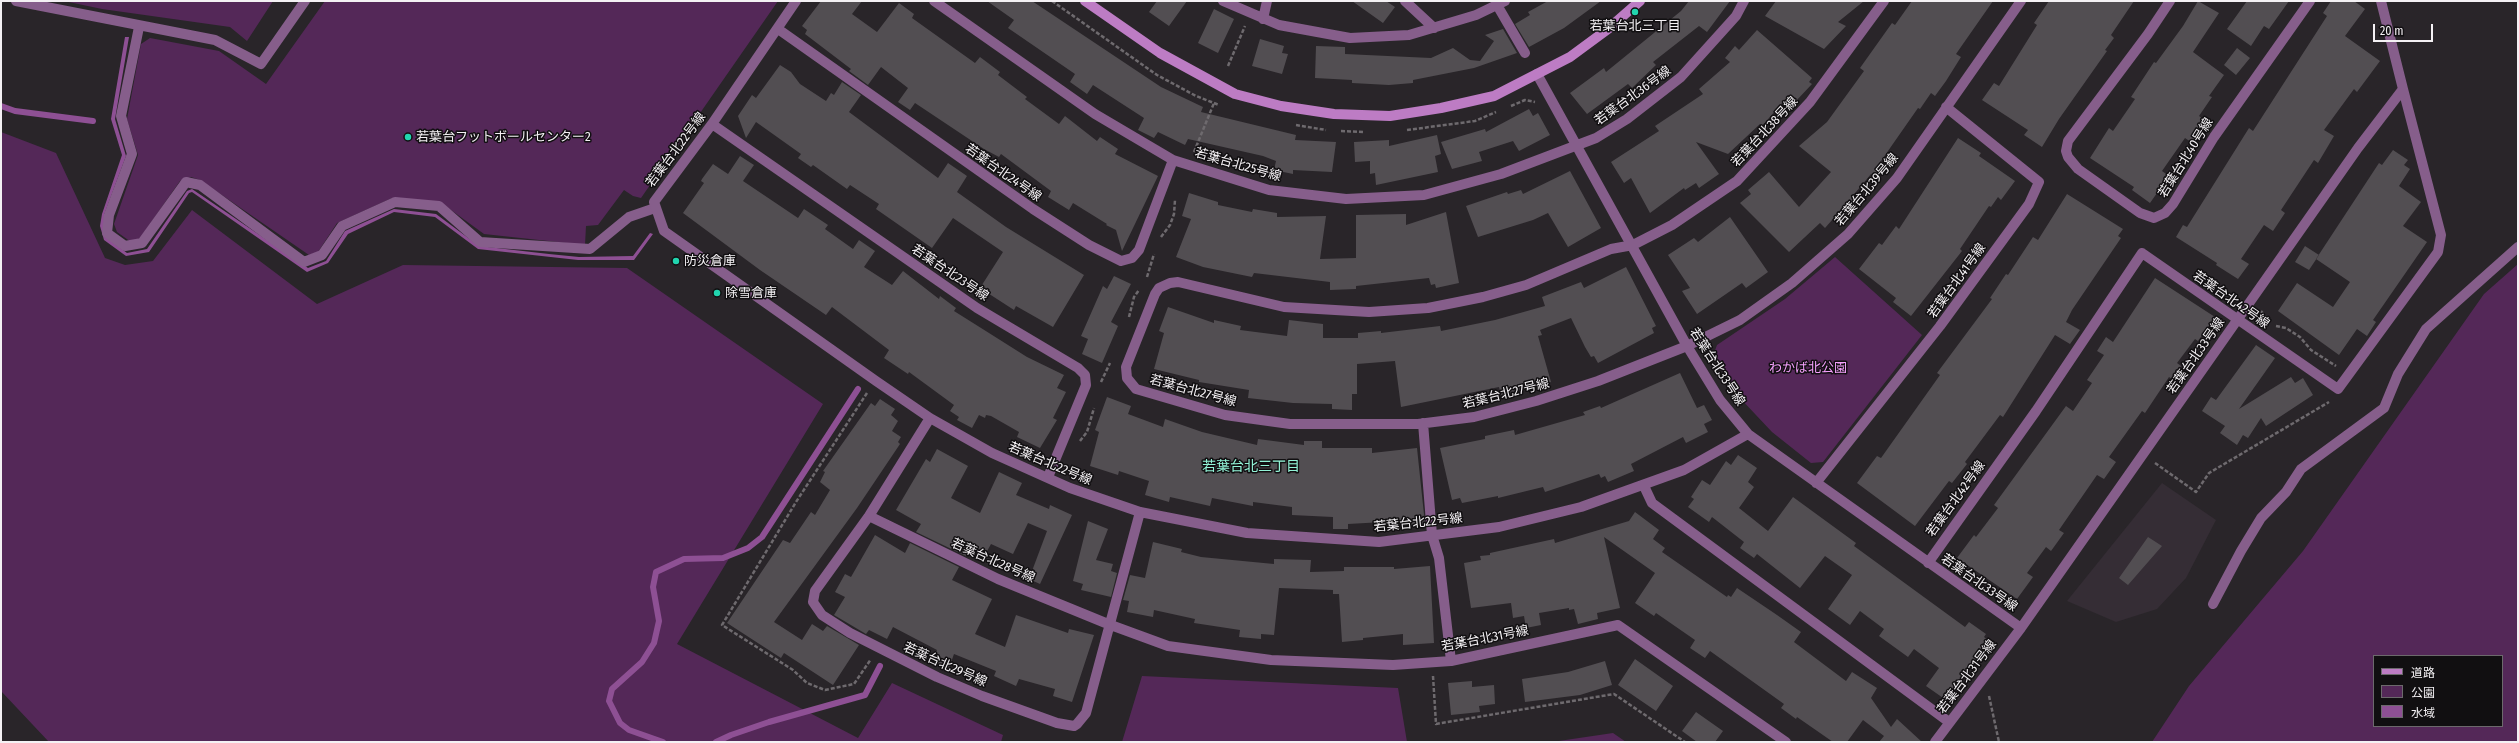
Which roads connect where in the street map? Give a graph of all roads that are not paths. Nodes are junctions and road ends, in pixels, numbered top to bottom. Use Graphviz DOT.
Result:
graph roads {
  1 [pos="16,1"];
  2 [pos="305,1"];
  3 [pos="796,1"];
  4 [pos="934,1"];
  5 [pos="1085,1"];
  6 [pos="1222,1"];
  7 [pos="1267,1"];
  8 [pos="1405,1"];
  9 [pos="1640,1"];
  10 [pos="1744,1"];
  11 [pos="1884,1"];
  12 [pos="2021,1"];
  13 [pos="2170,1"];
  14 [pos="2310,1"];
  15 [pos="2381,1"];
  16 [pos="1501,3"];
  17 [pos="1263,19"];
  18 [pos="139,27"];
  19 [pos="1434,28"];
  20 [pos="778,29"];
  21 [pos="1525,53"];
  22 [pos="1537,74"];
  23 [pos="2403,89"];
  24 [pos="1946,107"];
  25 [pos="712,124"];
  26 [pos="1576,147"];
  27 [pos="1173,160"];
  28 [pos="655,208"];
  29 [pos="1633,245"];
  30 [pos="2518,246"];
  31 [pos="2237,320"];
  32 [pos="1687,346"];
  33 [pos="930,418"];
  34 [pos="1423,423"];
  35 [pos="1748,434"];
  36 [pos="1048,477"];
  37 [pos="1816,483"];
  38 [pos="1644,486"];
  39 [pos="1140,512"];
  40 [pos="869,516"];
  41 [pos="1432,535"];
  42 [pos="1928,562"];
  43 [pos="2214,604"];
  44 [pos="1108,624"];
  45 [pos="2021,628"];
  46 [pos="1451,661"];
  47 [pos="1949,722"];
  48 [pos="1786,742"];
  49 [pos="1935,742"];
  1 -- 18 [label="street"];
  2 -- 18 [label="street"];
  3 -- 20 [label="street, 若葉台北22号線"];
  4 -- 27 [label="street, 若葉台北25号線"];
  5 -- 22 [label="street"];
  6 -- 17 [label="street"];
  7 -- 17 [label="street"];
  8 -- 19 [label="street"];
  9 -- 22 [label="street"];
  10 -- 26 [label="street, 若葉台北36号線"];
  11 -- 29 [label="street, 若葉台北38号線"];
  12 -- 24 [label="street, 若葉台北39号線"];
  13 -- 14 [label="street, 若葉台北40号線"];
  15 -- 23 [label="street"];
  16 -- 19 [label="street"];
  16 -- 21 [label="street"];
  17 -- 19 [label="street"];
  18 -- 28 [label="street"];
  20 -- 25 [label="street, 若葉台北22号線"];
  20 -- 27 [label="street, 若葉台北24号線"];
  22 -- 26 [label="street, 若葉台北33号線"];
  23 -- 31 [label="street, 若葉台北33号線"];
  23 -- 31 [label="street, 若葉台北42号線"];
  24 -- 32 [label="street, 若葉台北39号線"];
  24 -- 37 [label="street, 若葉台北41号線"];
  25 -- 28 [label="street, 若葉台北22号線"];
  25 -- 36 [label="street, 若葉台北23号線"];
  26 -- 27 [label="street, 若葉台北25号線"];
  26 -- 29 [label="street, 若葉台北33号線"];
  28 -- 33 [label="street, 若葉台北22号線"];
  29 -- 32 [label="street, 若葉台北33号線"];
  29 -- 34 [label="street, 若葉台北27号線"];
  30 -- 43 [label="street"];
  31 -- 42 [label="street, 若葉台北42号線"];
  31 -- 45 [label="street, 若葉台北33号線"];
  32 -- 34 [label="street, 若葉台北27号線"];
  32 -- 35 [label="street, 若葉台北33号線"];
  33 -- 36 [label="street, 若葉台北22号線"];
  33 -- 40 [label="street, 若葉台北29号線"];
  34 -- 41 [label="street"];
  35 -- 37 [label="street, 若葉台北33号線"];
  35 -- 38 [label="street, 若葉台北22号線"];
  36 -- 39 [label="street, 若葉台北22号線"];
  37 -- 42 [label="street, 若葉台北33号線"];
  38 -- 41 [label="street, 若葉台北22号線"];
  38 -- 47 [label="street"];
  39 -- 41 [label="street, 若葉台北22号線"];
  39 -- 44 [label="street, 若葉台北29号線"];
  40 -- 44 [label="street, 若葉台北28号線"];
  40 -- 44 [label="street, 若葉台北29号線"];
  41 -- 46 [label="street"];
  42 -- 45 [label="street, 若葉台北33号線"];
  44 -- 46 [label="street, 若葉台北31号線"];
  45 -- 47 [label="street, 若葉台北31号線"];
  46 -- 48 [label="street, 若葉台北31号線"];
  47 -- 49 [label="street, 若葉台北31号線"];
}
